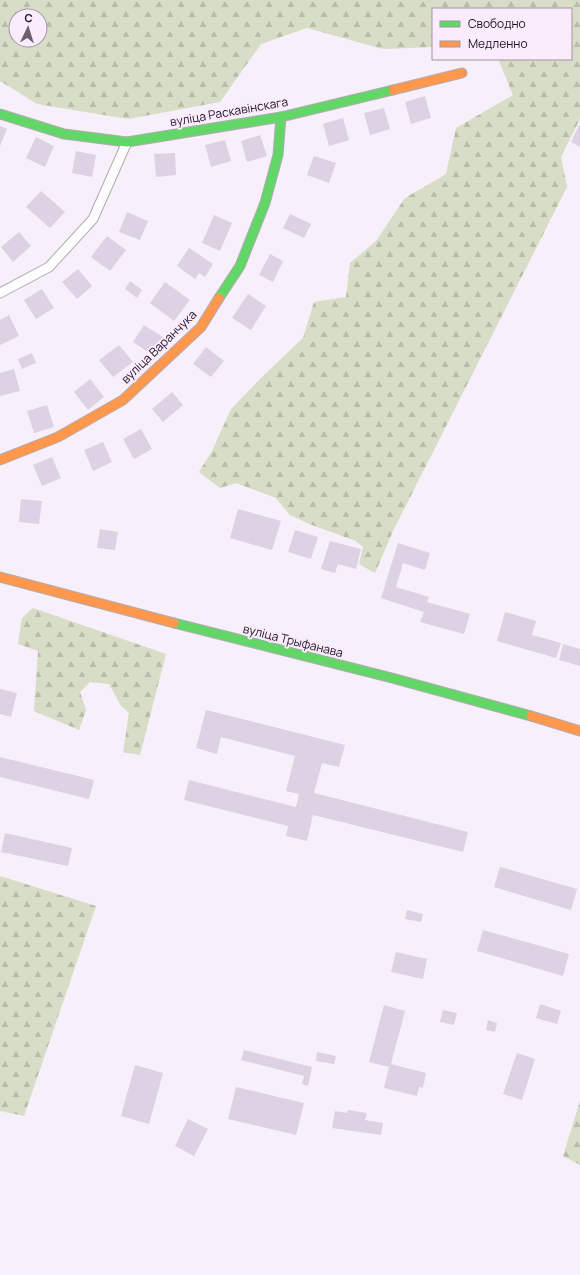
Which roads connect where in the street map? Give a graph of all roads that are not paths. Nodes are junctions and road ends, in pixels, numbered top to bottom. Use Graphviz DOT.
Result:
graph roads {
  1 [pos="462,73"];
  2 [pos="0,114"];
  3 [pos="281,117"];
  4 [pos="127,142"];
  5 [pos="0,293"];
  6 [pos="0,460"];
  7 [pos="0,577"];
  8 [pos="580,731"];
  1 -- 3 [label="street, вуліца Раскавінскага"];
  2 -- 4 [label="street, вуліца Раскавінскага"];
  3 -- 4 [label="street, вуліца Раскавінскага"];
  3 -- 6 [label="street, вуліца Варанчука"];
  4 -- 5 [label="street"];
  7 -- 8 [label="street, вуліца Трыфанава"];
}
